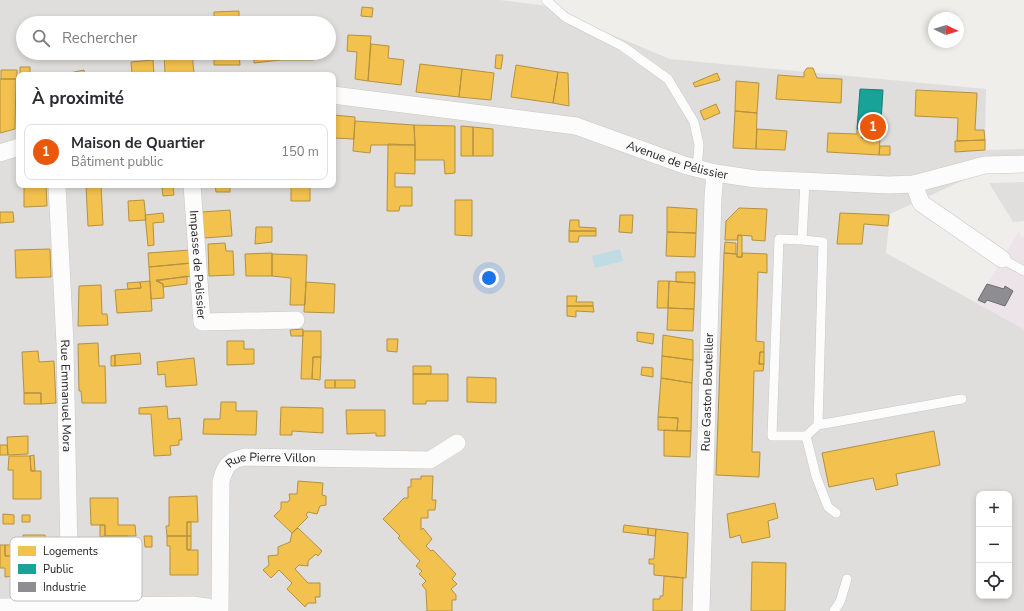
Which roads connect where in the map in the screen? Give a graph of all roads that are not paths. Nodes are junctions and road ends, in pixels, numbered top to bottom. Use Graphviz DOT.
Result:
graph roads {
  1 [pos="546,0"];
  2 [pos="336,95"];
  3 [pos="16,148"];
  4 [pos="0,153"];
  5 [pos="1024,164"];
  6 [pos="697,168"];
  7 [pos="715,173"];
  8 [pos="805,182"];
  9 [pos="914,184"];
  10 [pos="57,188"];
  11 [pos="192,188"];
  12 [pos="802,240"];
  13 [pos="1002,259"];
  14 [pos="1024,271"];
  15 [pos="296,320"];
  16 [pos="962,399"];
  17 [pos="818,425"];
  18 [pos="806,436"];
  19 [pos="457,443"];
  20 [pos="836,513"];
  21 [pos="69,537"];
  22 [pos="847,579"];
  23 [pos="70,601"];
  24 [pos="70,606"];
  25 [pos="0,607"];
  26 [pos="214,611"];
  27 [pos="220,611"];
  28 [pos="701,611"];
  29 [pos="834,611"];
  1 -- 6 [label="lane"];
  2 -- 6 [label="street, Avenue de Pélissier"];
  3 -- 4 [label="street"];
  5 -- 9 [label="street, Avenue de Pélissier"];
  6 -- 7 [label="street, Avenue de Pélissier"];
  7 -- 8 [label="street, Avenue de Pélissier"];
  7 -- 28 [label="street, Rue Gaston Bouteiller"];
  8 -- 9 [label="street, Avenue de Pélissier"];
  8 -- 12 [label="lane"];
  9 -- 13 [label="street"];
  10 -- 21 [label="street, Rue Emmanuel Mora"];
  11 -- 15 [label="street, Impasse de Pelissier"];
  12 -- 17 [label="lane"];
  12 -- 18 [label="lane"];
  13 -- 14 [label="lane"];
  16 -- 17 [label="lane"];
  17 -- 18 [label="lane"];
  18 -- 20 [label="lane"];
  19 -- 27 [label="street, Rue Pierre Villon"];
  22 -- 29 [label="lane"];
  23 -- 24 [label="street, Rue Emmanuel Mora"];
  24 -- 25 [label="street"];
  24 -- 26 [label="street"];
}
